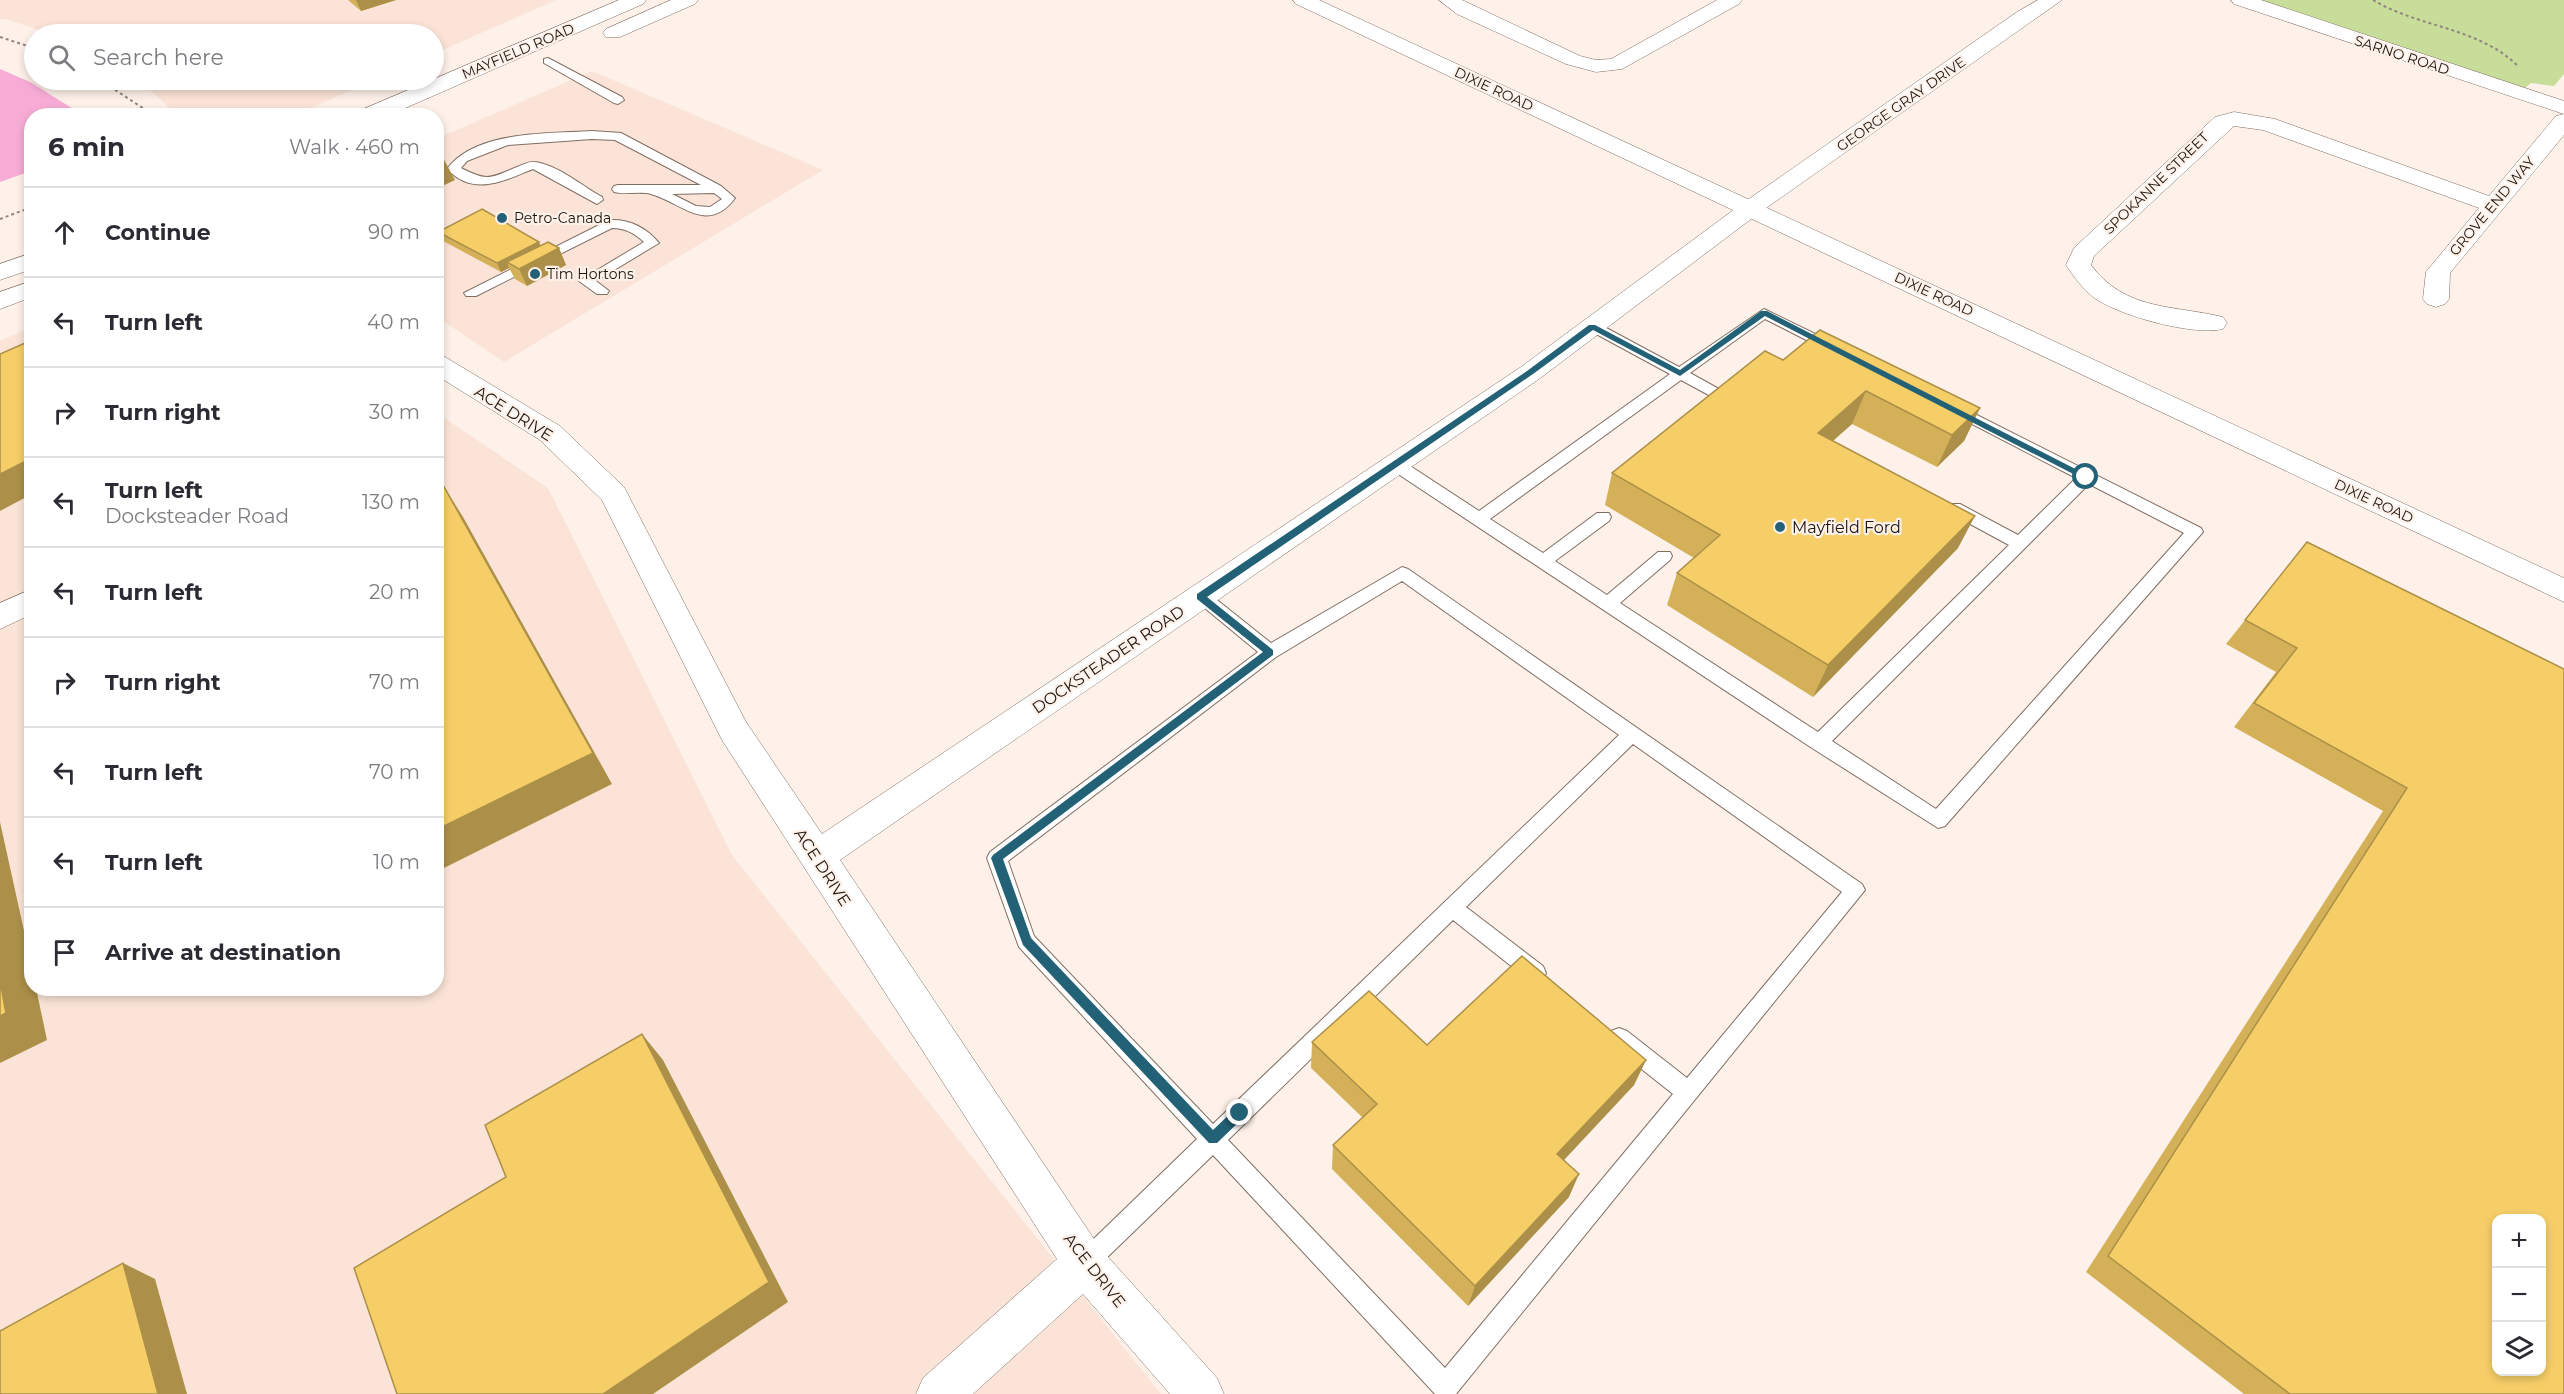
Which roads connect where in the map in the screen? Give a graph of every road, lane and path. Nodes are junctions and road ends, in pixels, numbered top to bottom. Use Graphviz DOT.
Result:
graph roads {
  1 [pos="636,0"];
  2 [pos="688,0"];
  3 [pos="1303,0"];
  4 [pos="1449,0"];
  5 [pos="1732,0"];
  6 [pos="2052,0"];
  7 [pos="2241,0"];
  8 [pos="2373,0"];
  9 [pos="0,37"];
  10 [pos="591,43"];
  11 [pos="24,45"];
  12 [pos="569,52"];
  13 [pos="548,62"];
  14 [pos="2520,67"];
  15 [pos="528,70"];
  16 [pos="444,83"];
  17 [pos="115,90"];
  18 [pos="427,90"];
  19 [pos="618,100"];
  20 [pos="143,108"];
  21 [pos="386,108"];
  22 [pos="2564,108"];
  23 [pos="2564,121"];
  24 [pos="618,189"];
  25 [pos="717,189"];
  26 [pos="652,190"];
  27 [pos="597,200"];
  28 [pos="2492,205"];
  29 [pos="1751,208"];
  30 [pos="24,210"];
  31 [pos="0,219"];
  32 [pos="24,263"];
  33 [pos="0,273"];
  34 [pos="602,291"];
  35 [pos="24,292"];
  36 [pos="471,293"];
  37 [pos="2436,298"];
  38 [pos="0,302"];
  39 [pos="2214,322"];
  40 [pos="1592,326"];
  41 [pos="1847,355"];
  42 [pos="1680,374"];
  43 [pos="444,375"];
  44 [pos="1723,397"];
  45 [pos="1941,403"];
  46 [pos="1395,464"];
  47 [pos="2086,477"];
  48 [pos="1936,498"];
  49 [pos="1603,517"];
  50 [pos="1479,519"];
  51 [pos="2019,543"];
  52 [pos="1664,556"];
  53 [pos="1543,561"];
  54 [pos="2564,591"];
  55 [pos="1201,596"];
  56 [pos="24,604"];
  57 [pos="1608,604"];
  58 [pos="0,616"];
  59 [pos="1270,652"];
  60 [pos="1632,734"];
  61 [pos="1819,743"];
  62 [pos="816,857"];
  63 [pos="1452,908"];
  64 [pos="1556,989"];
  65 [pos="1604,1026"];
  66 [pos="1688,1092"];
  67 [pos="1213,1139"];
  68 [pos="1085,1263"];
  69 [pos="939,1394"];
  70 [pos="1201,1394"];
  1 -- 16 [label="street, MAYFIELD ROAD"];
  2 -- 10 [label="street, MAYFIELD ROAD"];
  3 -- 29 [label="street, DIXIE ROAD"];
  4 -- 5 [label="street"];
  6 -- 29 [label="street, GEORGE GRAY DRIVE"];
  7 -- 22 [label="street, SARNO ROAD"];
  8 -- 14 [label="path"];
  9 -- 11 [label="path"];
  12 -- 13 [label="street, MAYFIELD ROAD"];
  13 -- 15 [label="street, MAYFIELD ROAD"];
  13 -- 19 [label="lane"];
  17 -- 20 [label="path"];
  18 -- 21 [label="street, MAYFIELD ROAD"];
  23 -- 28 [label="street, GROVE END WAY"];
  24 -- 26 [label="lane"];
  25 -- 26 [label="lane"];
  25 -- 26 [label="lane"];
  25 -- 27 [label="lane"];
  28 -- 37 [label="street, GROVE END WAY"];
  28 -- 39 [label="street, SPOKANNE STREET"];
  29 -- 40 [label="street, DOCKSTEADER ROAD"];
  29 -- 54 [label="street, DIXIE ROAD"];
  30 -- 31 [label="path"];
  32 -- 33 [label="street"];
  34 -- 36 [label="lane"];
  35 -- 38 [label="street"];
  40 -- 42 [label="lane"];
  40 -- 46 [label="street, DOCKSTEADER ROAD"];
  41 -- 42 [label="lane"];
  42 -- 44 [label="lane"];
  42 -- 50 [label="lane"];
  43 -- 62 [label="street, ACE DRIVE"];
  45 -- 47 [label="lane"];
  46 -- 50 [label="lane"];
  46 -- 55 [label="street, DOCKSTEADER ROAD"];
  47 -- 51 [label="lane"];
  47 -- 61 [label="lane"];
  48 -- 51 [label="lane"];
  49 -- 53 [label="lane"];
  50 -- 53 [label="lane"];
  51 -- 61 [label="lane"];
  52 -- 57 [label="lane"];
  53 -- 57 [label="lane"];
  55 -- 59 [label="lane"];
  55 -- 62 [label="street, DOCKSTEADER ROAD"];
  56 -- 58 [label="street"];
  57 -- 61 [label="lane"];
  59 -- 60 [label="lane"];
  59 -- 67 [label="lane"];
  60 -- 63 [label="lane"];
  60 -- 66 [label="lane"];
  62 -- 68 [label="street, ACE DRIVE"];
  63 -- 64 [label="lane"];
  63 -- 67 [label="lane"];
  65 -- 66 [label="lane"];
  66 -- 67 [label="lane"];
  67 -- 68 [label="lane"];
  68 -- 69 [label="street"];
  68 -- 70 [label="street, ACE DRIVE"];
}
